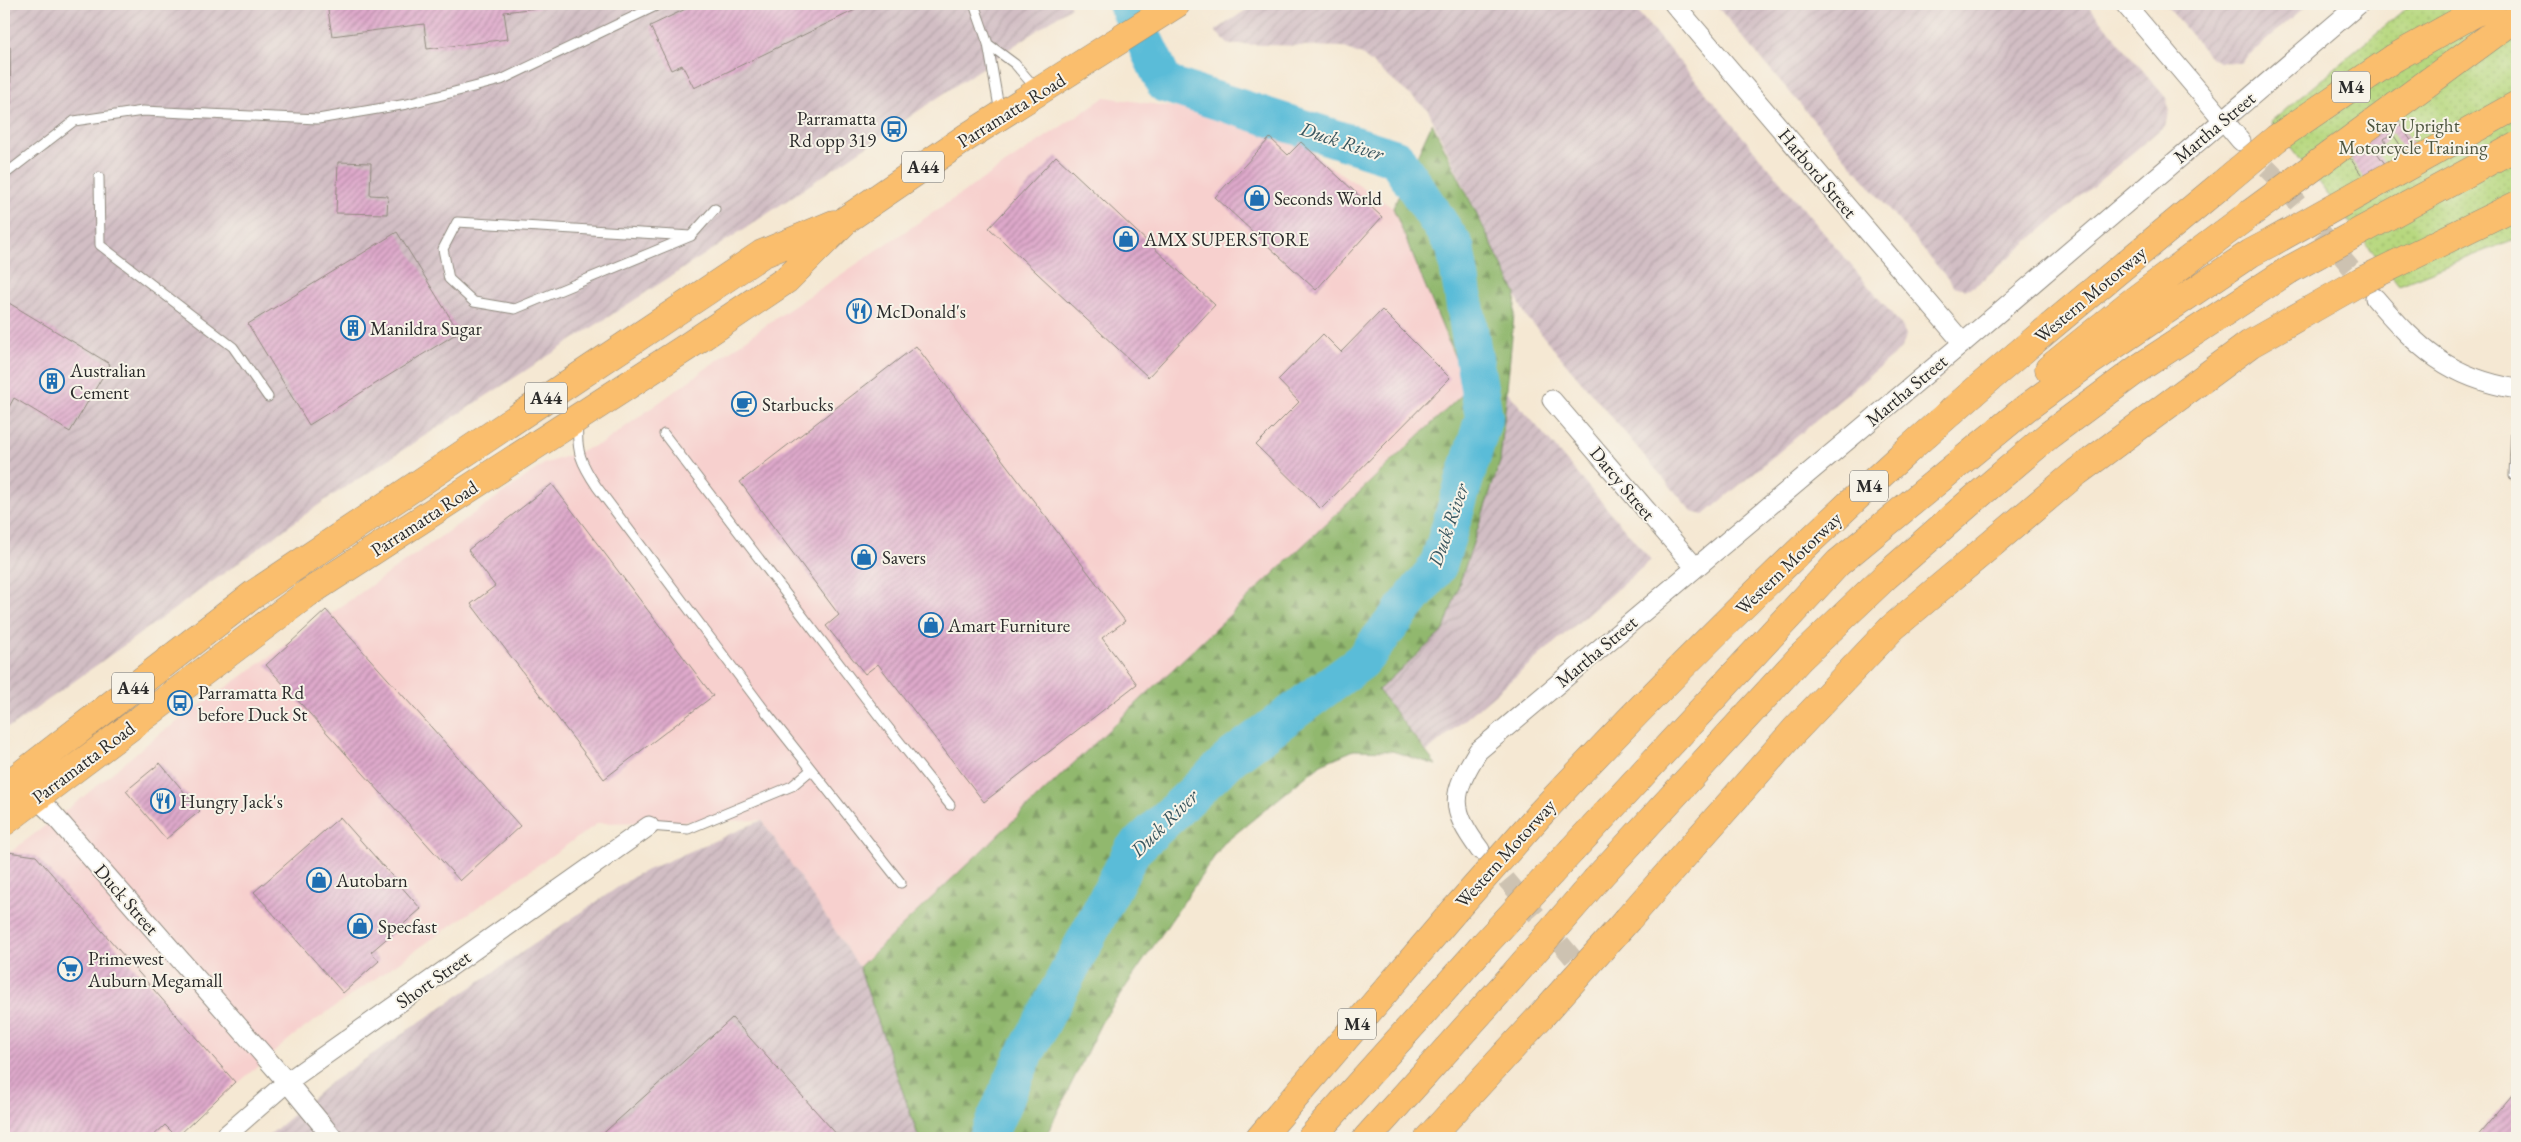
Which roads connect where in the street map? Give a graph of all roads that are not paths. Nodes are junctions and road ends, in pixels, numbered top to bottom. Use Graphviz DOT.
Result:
graph roads {
  1 [pos="660,4"];
  2 [pos="974,4"];
  3 [pos="1674,4"];
  4 [pos="2125,4"];
  5 [pos="2359,4"];
  6 [pos="2491,4"];
  7 [pos="1174,5"];
  8 [pos="2517,17"];
  9 [pos="988,44"];
  10 [pos="1039,91"];
  11 [pos="2517,105"];
  12 [pos="1000,116"];
  13 [pos="2223,120"];
  14 [pos="2242,142"];
  15 [pos="2517,146"];
  16 [pos="4,175"];
  17 [pos="99,177"];
  18 [pos="2517,205"];
  19 [pos="716,209"];
  20 [pos="847,219"];
  21 [pos="691,236"];
  22 [pos="2375,298"];
  23 [pos="1963,342"];
  24 [pos="2517,389"];
  25 [pos="268,397"];
  26 [pos="2517,397"];
  27 [pos="1552,400"];
  28 [pos="578,418"];
  29 [pos="664,434"];
  30 [pos="2514,476"];
  31 [pos="1838,562"];
  32 [pos="1695,567"];
  33 [pos="811,770"];
  34 [pos="4,788"];
  35 [pos="36,798"];
  36 [pos="950,805"];
  37 [pos="4,822"];
  38 [pos="649,826"];
  39 [pos="1480,850"];
  40 [pos="901,883"];
  41 [pos="287,1082"];
  42 [pos="223,1138"];
  43 [pos="333,1138"];
  44 [pos="1260,1138"];
  45 [pos="1311,1138"];
  46 [pos="1368,1138"];
  47 [pos="1429,1138"];
  1 -- 16 [label="lane"];
  2 -- 9 [label="lane"];
  3 -- 23 [label="street, Harbord Street"];
  4 -- 13 [label="street"];
  5 -- 13 [label="street, Martha Street"];
  6 -- 44 [label="highway, Western Motorway / M4, bridge"];
  7 -- 10 [label="highway, Parramatta Road / A44"];
  8 -- 31 [label="highway, bridge"];
  9 -- 10 [label="lane"];
  9 -- 12 [label="lane"];
  10 -- 12 [label="highway, Parramatta Road / A44"];
  11 -- 31 [label="highway, Western Motorway / M4, bridge"];
  12 -- 20 [label="highway, Parramatta Road / A44"];
  13 -- 14 [label="street"];
  13 -- 23 [label="street, Martha Street"];
  15 -- 46 [label="highway, bridge"];
  17 -- 25 [label="lane"];
  18 -- 47 [label="highway, bridge"];
  19 -- 21 [label="lane"];
  20 -- 28 [label="highway, Parramatta Road / A44"];
  20 -- 34 [label="highway, Parramatta Road / A44"];
  21 -- 21 [label="lane"];
  22 -- 24 [label="street"];
  23 -- 32 [label="street, Martha Street"];
  26 -- 30 [label="lane"];
  27 -- 32 [label="street, Darcy Street"];
  28 -- 33 [label="lane"];
  28 -- 35 [label="highway, Parramatta Road / A44"];
  29 -- 36 [label="lane"];
  31 -- 45 [label="highway, Western Motorway / M4, bridge"];
  32 -- 39 [label="street, Martha Street"];
  33 -- 38 [label="lane"];
  33 -- 40 [label="lane"];
  35 -- 37 [label="highway, Parramatta Road / A44"];
  35 -- 41 [label="street, Duck Street"];
  38 -- 41 [label="street, Short Street"];
  41 -- 42 [label="street, Short Street"];
  41 -- 43 [label="street, Duck Street"];
}
